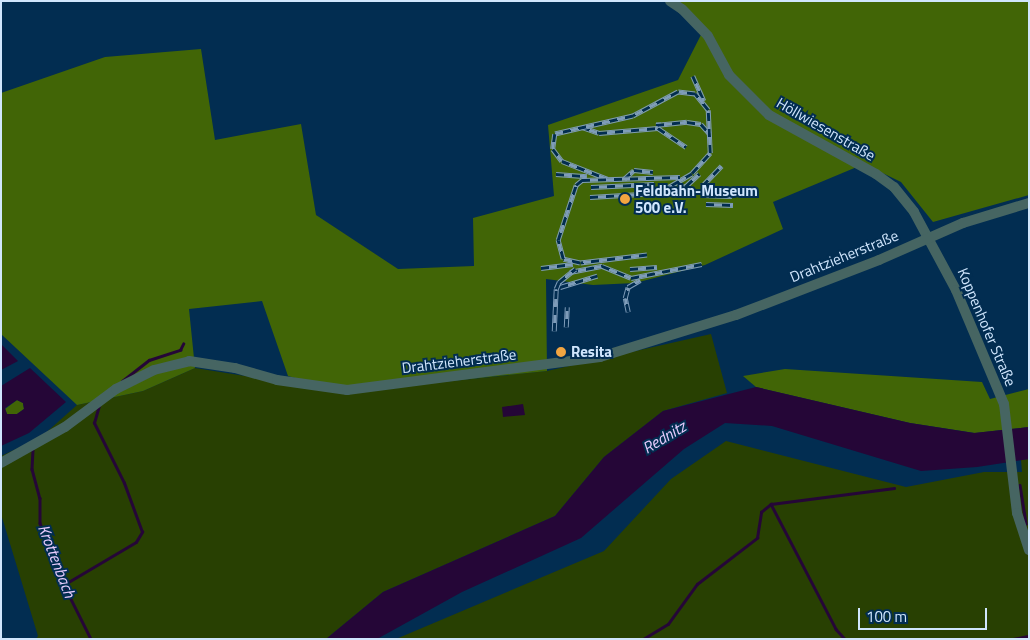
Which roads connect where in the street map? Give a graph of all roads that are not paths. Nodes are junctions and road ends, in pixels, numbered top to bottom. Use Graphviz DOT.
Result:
graph roads {
  1 [pos="670,1"];
  2 [pos="1029,203"];
  3 [pos="930,236"];
  4 [pos="1,462"];
  5 [pos="1029,550"];
  1 -- 3 [label="street, Höllwiesenstraße"];
  2 -- 3 [label="street, Drahtzieherstraße"];
  3 -- 4 [label="street, Drahtzieherstraße"];
  3 -- 5 [label="street, Koppenhofer Straße"];
}
